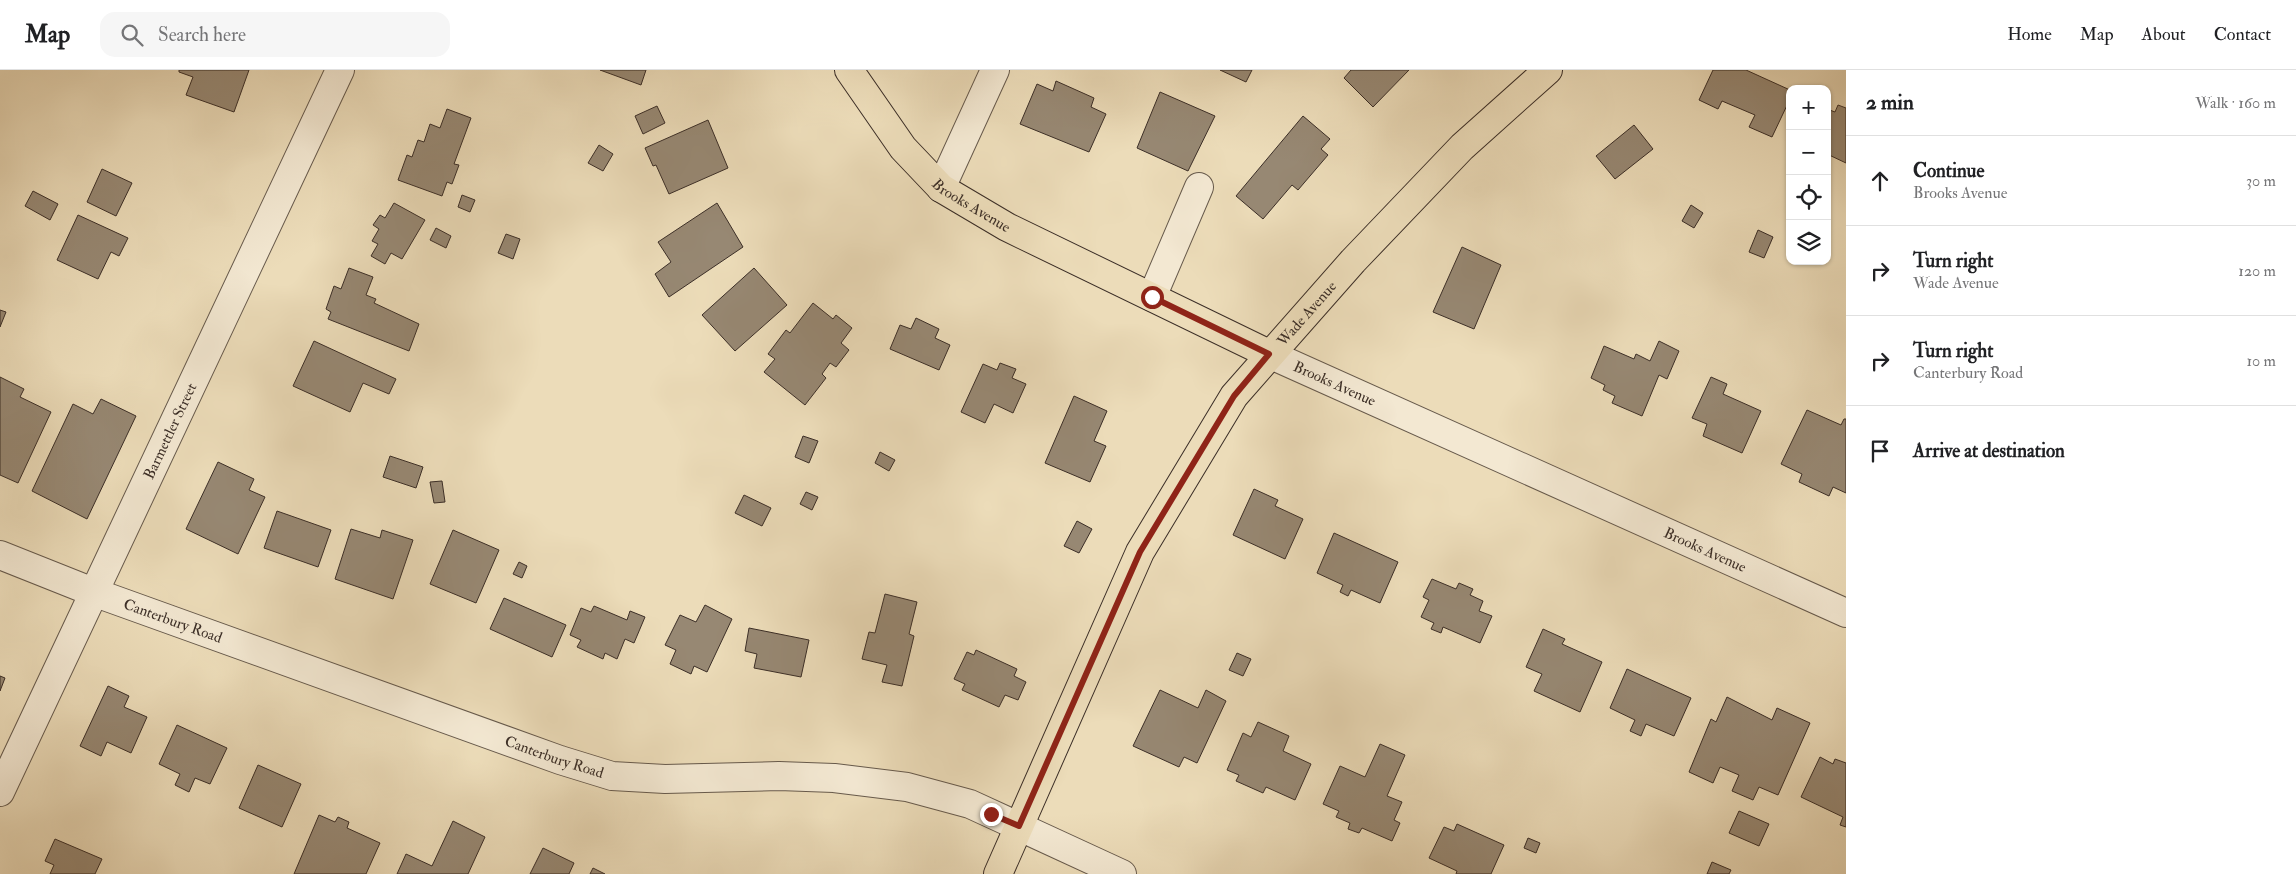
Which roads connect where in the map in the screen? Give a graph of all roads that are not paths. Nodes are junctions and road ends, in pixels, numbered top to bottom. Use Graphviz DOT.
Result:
graph roads {
  1 [pos="340,70"];
  2 [pos="850,70"];
  3 [pos="995,70"];
  4 [pos="1548,70"];
  5 [pos="1199,187"];
  6 [pos="942,188"];
  7 [pos="1152,297"];
  8 [pos="1269,354"];
  9 [pos="0,555"];
  10 [pos="93,592"];
  11 [pos="1846,612"];
  12 [pos="0,792"];
  13 [pos="1019,826"];
  14 [pos="998,874"];
  15 [pos="1122,874"];
  1 -- 10 [label="street, Barmettler Street"];
  2 -- 6 [label="main road, Brooks Avenue"];
  3 -- 6 [label="street"];
  4 -- 8 [label="main road, Wade Avenue"];
  5 -- 7 [label="street"];
  6 -- 7 [label="main road, Brooks Avenue"];
  7 -- 8 [label="main road, Brooks Avenue"];
  8 -- 11 [label="street, Brooks Avenue"];
  8 -- 13 [label="main road, Wade Avenue"];
  9 -- 10 [label="street, Canterbury Road"];
  10 -- 12 [label="street, Barmettler Street"];
  10 -- 13 [label="street, Canterbury Road"];
  13 -- 14 [label="main road, Wade Avenue"];
  13 -- 15 [label="street, Canterbury Road"];
}
